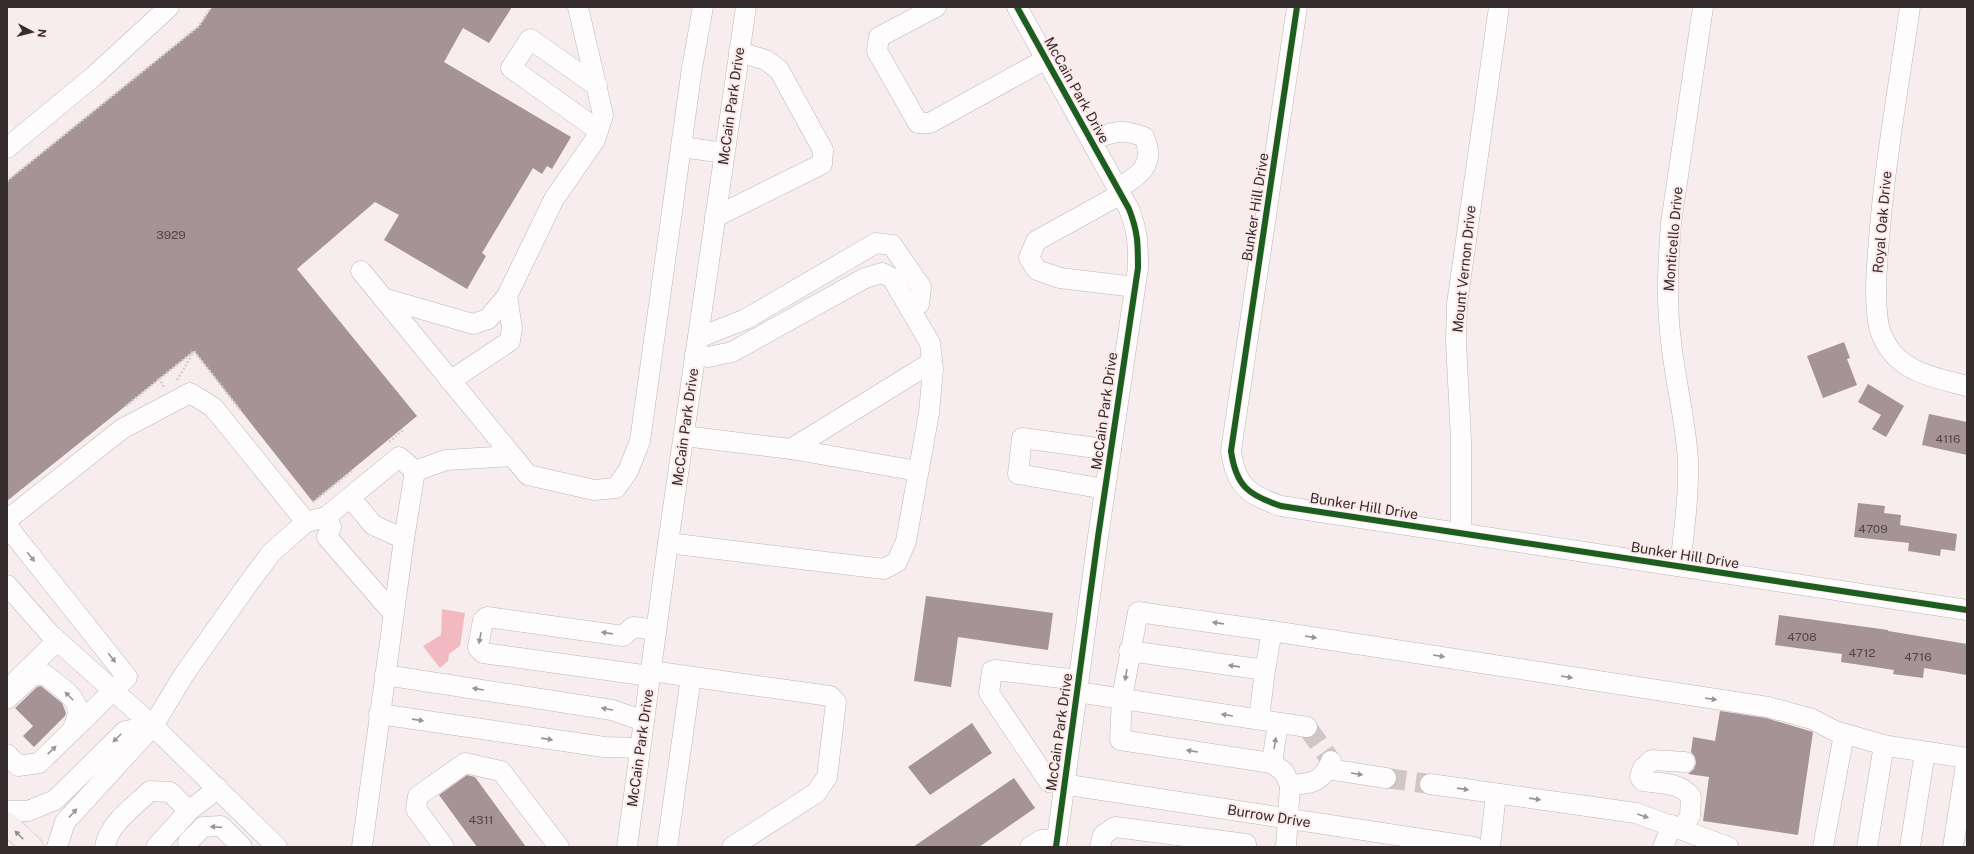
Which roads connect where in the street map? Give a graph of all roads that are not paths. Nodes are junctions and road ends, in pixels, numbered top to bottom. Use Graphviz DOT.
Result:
graph roads {
  1 [pos="169,7"];
  2 [pos="578,7"];
  3 [pos="703,7"];
  4 [pos="746,7"];
  5 [pos="936,7"];
  6 [pos="1017,7"];
  7 [pos="1297,7"];
  8 [pos="1499,7"];
  9 [pos="1703,7"];
  10 [pos="1910,7"];
  11 [pos="739,52"];
  12 [pos="1046,59"];
  13 [pos="597,86"];
  14 [pos="598,130"];
  15 [pos="1091,140"];
  16 [pos="682,147"];
  17 [pos="7,148"];
  18 [pos="724,153"];
  19 [pos="1120,191"];
  20 [pos="715,217"];
  21 [pos="361,271"];
  22 [pos="1135,287"];
  23 [pos="507,296"];
  24 [pos="383,298"];
  25 [pos="911,310"];
  26 [pos="697,346"];
  27 [pos="932,362"];
  28 [pos="450,381"];
  29 [pos="1967,386"];
  30 [pos="684,436"];
  31 [pos="790,449"];
  32 [pos="1111,450"];
  33 [pos="512,456"];
  34 [pos="415,471"];
  35 [pos="918,471"];
  36 [pos="1105,488"];
  37 [pos="350,497"];
  38 [pos="326,517"];
  39 [pos="7,520"];
  40 [pos="306,522"];
  41 [pos="7,526"];
  42 [pos="1461,533"];
  43 [pos="404,540"];
  44 [pos="668,543"];
  45 [pos="1680,566"];
  46 [pos="7,585"];
  47 [pos="13,607"];
  48 [pos="1967,610"];
  49 [pos="393,613"];
  50 [pos="656,630"];
  51 [pos="1272,631"];
  52 [pos="57,641"];
  53 [pos="1129,651"];
  54 [pos="1265,670"];
  55 [pos="651,674"];
  56 [pos="385,675"];
  57 [pos="691,677"];
  58 [pos="1078,686"];
  59 [pos="7,690"];
  60 [pos="113,691"];
  61 [pos="7,698"];
  62 [pos="1122,698"];
  63 [pos="379,714"];
  64 [pos="644,720"];
  65 [pos="1259,720"];
  66 [pos="1278,722"];
  67 [pos="153,726"];
  68 [pos="1308,727"];
  69 [pos="72,731"];
  70 [pos="1844,734"];
  71 [pos="1884,745"];
  72 [pos="640,748"];
  73 [pos="1925,752"];
  74 [pos="7,754"];
  75 [pos="1685,762"];
  76 [pos="1272,763"];
  77 [pos="1386,778"];
  78 [pos="1064,784"];
  79 [pos="1430,784"];
  80 [pos="1290,785"];
  81 [pos="218,788"];
  82 [pos="1496,794"];
  83 [pos="7,811"];
  84 [pos="189,811"];
  85 [pos="1250,812"];
  86 [pos="1287,818"];
  87 [pos="7,822"];
  88 [pos="1677,827"];
  89 [pos="188,842"];
  90 [pos="1056,843"];
  91 [pos="1445,845"];
  92 [pos="1246,846"];
  93 [pos="32,847"];
  94 [pos="57,847"];
  95 [pos="105,847"];
  96 [pos="156,847"];
  97 [pos="242,847"];
  98 [pos="277,847"];
  99 [pos="362,847"];
  100 [pos="444,847"];
  101 [pos="559,847"];
  102 [pos="626,847"];
  103 [pos="667,847"];
  104 [pos="732,847"];
  105 [pos="1030,847"];
  106 [pos="1100,847"];
  107 [pos="1286,847"];
  108 [pos="1474,847"];
  109 [pos="1490,847"];
  110 [pos="1663,847"];
  111 [pos="1728,847"];
  112 [pos="1823,847"];
  113 [pos="1867,847"];
  114 [pos="1910,847"];
  115 [pos="1953,847"];
  1 -- 17 [label="street"];
  2 -- 13 [label="street"];
  3 -- 16 [label="street"];
  4 -- 11 [label="street, McCain Park Drive"];
  5 -- 12 [label="street"];
  6 -- 12 [label="street, McCain Park Drive"];
  7 -- 42 [label="street, Bunker Hill Drive"];
  8 -- 42 [label="street, Mount Vernon Drive"];
  9 -- 45 [label="street, Monticello Drive"];
  10 -- 29 [label="street, Royal Oak Drive"];
  11 -- 18 [label="street, McCain Park Drive"];
  11 -- 20 [label="street"];
  12 -- 15 [label="street, McCain Park Drive"];
  13 -- 14 [label="street"];
  13 -- 14 [label="street"];
  14 -- 23 [label="street"];
  15 -- 19 [label="street, McCain Park Drive"];
  15 -- 19 [label="street"];
  16 -- 18 [label="street"];
  16 -- 33 [label="street"];
  18 -- 20 [label="street, McCain Park Drive"];
  19 -- 22 [label="street, McCain Park Drive"];
  19 -- 22 [label="street"];
  20 -- 26 [label="street, McCain Park Drive"];
  21 -- 24 [label="street"];
  22 -- 32 [label="street, McCain Park Drive"];
  23 -- 24 [label="street"];
  23 -- 28 [label="street"];
  24 -- 28 [label="street"];
  25 -- 26 [label="street"];
  25 -- 26 [label="street"];
  25 -- 27 [label="street"];
  26 -- 30 [label="street, McCain Park Drive"];
  27 -- 31 [label="street"];
  27 -- 35 [label="street"];
  28 -- 33 [label="street"];
  30 -- 31 [label="street"];
  30 -- 44 [label="street, McCain Park Drive"];
  31 -- 35 [label="street"];
  32 -- 36 [label="street, McCain Park Drive"];
  32 -- 36 [label="street"];
  33 -- 34 [label="street"];
  34 -- 37 [label="street"];
  34 -- 43 [label="street"];
  35 -- 44 [label="street"];
  36 -- 58 [label="street, McCain Park Drive"];
  37 -- 38 [label="street"];
  37 -- 43 [label="street"];
  38 -- 40 [label="street"];
  38 -- 49 [label="street"];
  39 -- 40 [label="street"];
  40 -- 67 [label="street"];
  41 -- 60 [label="street, one-way"];
  42 -- 45 [label="street, Bunker Hill Drive"];
  43 -- 49 [label="street"];
  44 -- 50 [label="street, McCain Park Drive"];
  45 -- 48 [label="street, Bunker Hill Drive"];
  46 -- 47 [label="street"];
  47 -- 52 [label="street"];
  49 -- 56 [label="street"];
  50 -- 55 [label="street, McCain Park Drive"];
  50 -- 55 [label="street, one-way"];
  51 -- 53 [label="street, one-way"];
  51 -- 54 [label="street"];
  51 -- 70 [label="street, one-way"];
  52 -- 59 [label="street"];
  52 -- 60 [label="street"];
  54 -- 53 [label="street, one-way"];
  53 -- 62 [label="street, one-way"];
  54 -- 65 [label="street"];
  55 -- 57 [label="street"];
  55 -- 64 [label="street, McCain Park Drive"];
  56 -- 63 [label="street"];
  64 -- 56 [label="street, one-way"];
  57 -- 103 [label="street"];
  57 -- 104 [label="street"];
  58 -- 62 [label="street"];
  58 -- 78 [label="street, McCain Park Drive"];
  58 -- 78 [label="street, Burrow Drive"];
  60 -- 67 [label="street"];
  60 -- 69 [label="street"];
  69 -- 61 [label="street, one-way"];
  65 -- 62 [label="street, one-way"];
  76 -- 62 [label="street, one-way"];
  63 -- 72 [label="street, one-way"];
  63 -- 99 [label="street"];
  64 -- 72 [label="street, McCain Park Drive"];
  65 -- 66 [label="street"];
  66 -- 68 [label="street"];
  76 -- 66 [label="street, one-way"];
  67 -- 81 [label="street"];
  67 -- 83 [label="street, one-way"];
  94 -- 67 [label="street, one-way"];
  74 -- 69 [label="street, one-way"];
  70 -- 71 [label="street"];
  70 -- 112 [label="street"];
  71 -- 73 [label="street"];
  71 -- 113 [label="street"];
  72 -- 102 [label="street, McCain Park Drive"];
  73 -- 114 [label="street"];
  73 -- 115 [label="street"];
  75 -- 88 [label="street"];
  76 -- 80 [label="street"];
  80 -- 77 [label="street, one-way"];
  78 -- 85 [label="street, Burrow Drive"];
  78 -- 90 [label="street, McCain Park Drive"];
  79 -- 82 [label="street, one-way"];
  80 -- 86 [label="street"];
  81 -- 84 [label="street"];
  81 -- 98 [label="street"];
  82 -- 88 [label="street, one-way"];
  82 -- 109 [label="street"];
  84 -- 95 [label="street"];
  84 -- 96 [label="street"];
  85 -- 86 [label="street, Burrow Drive"];
  85 -- 92 [label="street"];
  86 -- 91 [label="street, Burrow Drive"];
  86 -- 107 [label="street"];
  93 -- 87 [label="main road, one-way"];
  88 -- 110 [label="street"];
  88 -- 111 [label="street"];
  97 -- 89 [label="street, one-way"];
  90 -- 105 [label="street"];
  91 -- 108 [label="street, Burrow Drive"];
  92 -- 106 [label="street"];
  100 -- 101 [label="street"];
}
